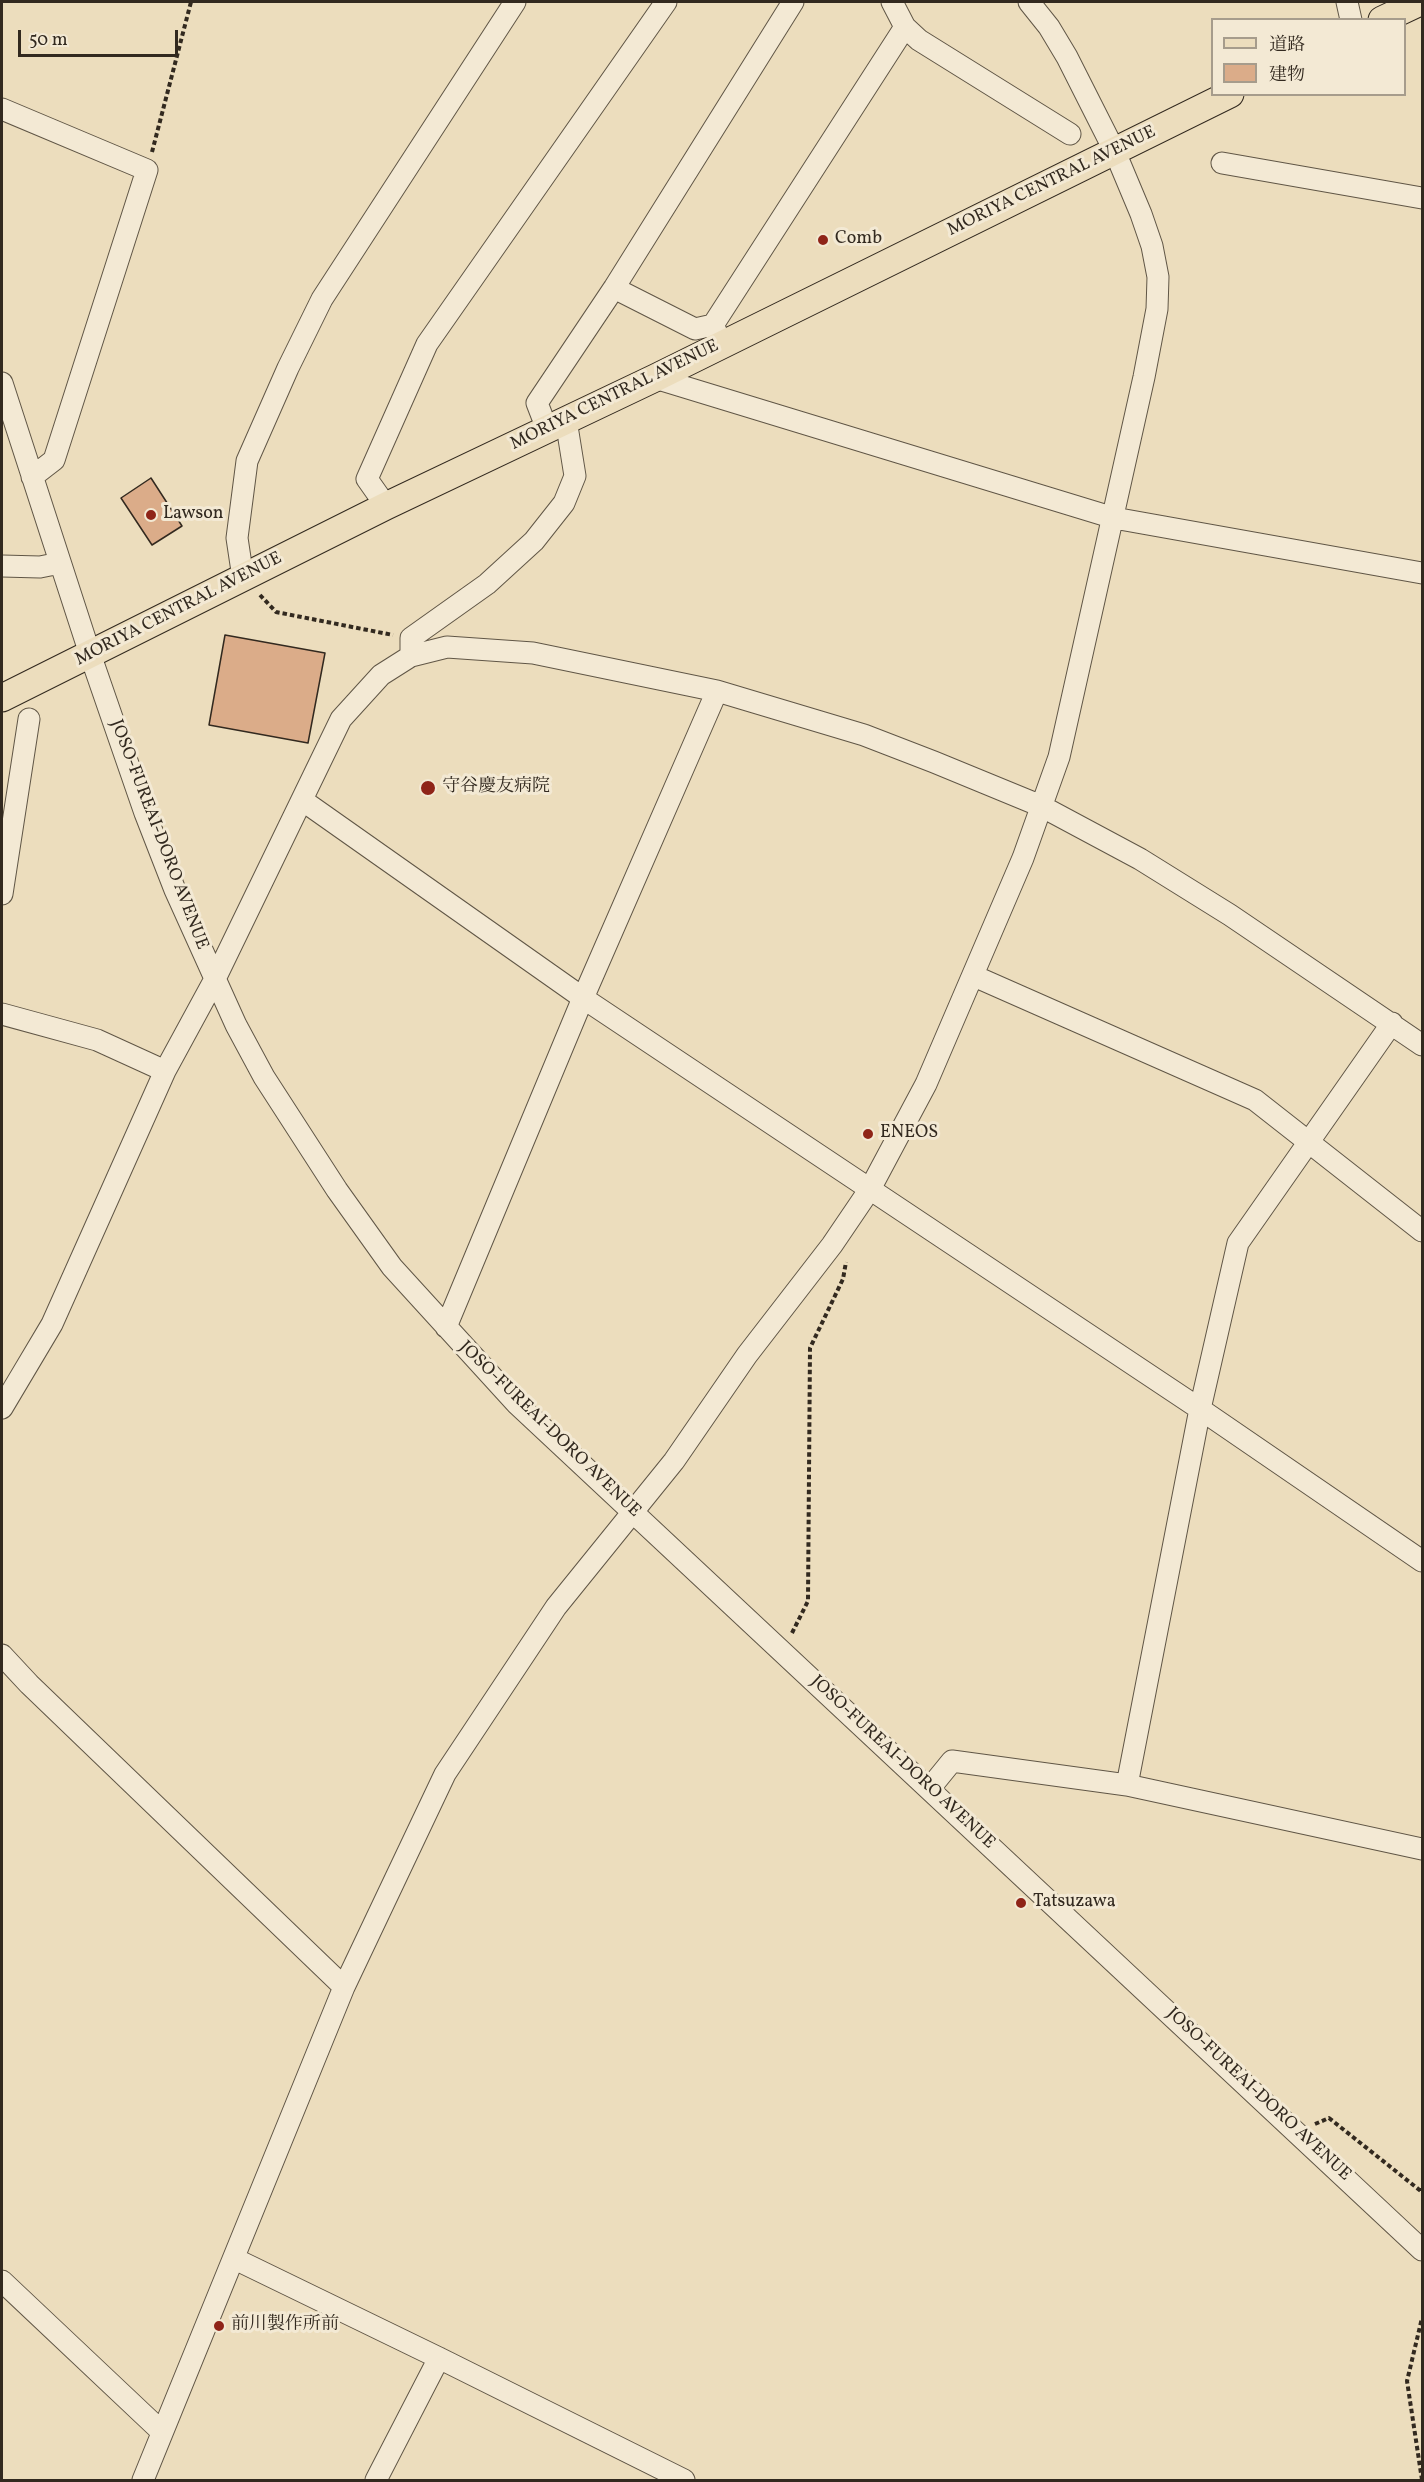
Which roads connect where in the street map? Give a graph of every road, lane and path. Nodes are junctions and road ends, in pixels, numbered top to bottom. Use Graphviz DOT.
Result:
graph roads {
  1 [pos="191,2"];
  2 [pos="515,2"];
  3 [pos="666,2"];
  4 [pos="793,2"];
  5 [pos="892,2"];
  6 [pos="1029,2"];
  7 [pos="1347,2"];
  8 [pos="1420,2"];
  9 [pos="1351,18"];
  10 [pos="1386,18"];
  11 [pos="905,27"];
  12 [pos="1226,96"];
  13 [pos="2,109"];
  14 [pos="1070,134"];
  15 [pos="1115,152"];
  16 [pos="1222,163"];
  17 [pos="147,171"];
  18 [pos="1422,198"];
  19 [pos="614,288"];
  20 [pos="717,334"];
  21 [pos="655,378"];
  22 [pos="2,383"];
  23 [pos="556,425"];
  24 [pos="32,477"];
  25 [pos="386,507"];
  26 [pos="1114,518"];
  27 [pos="60,563"];
  28 [pos="2,566"];
  29 [pos="1422,573"];
  30 [pos="243,578"];
  31 [pos="411,647"];
  32 [pos="90,654"];
  33 [pos="717,691"];
  34 [pos="2,698"];
  35 [pos="29,718"];
  36 [pos="302,800"];
  37 [pos="1041,806"];
  38 [pos="2,894"];
  39 [pos="974,976"];
  40 [pos="215,979"];
  41 [pos="583,998"];
  42 [pos="2,1014"];
  43 [pos="1392,1023"];
  44 [pos="1422,1045"];
  45 [pos="165,1071"];
  46 [pos="1310,1142"];
  47 [pos="870,1189"];
  48 [pos="1422,1231"];
  49 [pos="832,1245"];
  50 [pos="446,1327"];
  51 [pos="2,1408"];
  52 [pos="1200,1409"];
  53 [pos="632,1512"];
  54 [pos="1422,1561"];
  55 [pos="783,1653"];
  56 [pos="2,1654"];
  57 [pos="1127,1785"];
  58 [pos="930,1788"];
  59 [pos="1422,1849"];
  60 [pos="344,1988"];
  61 [pos="1298,2132"];
  62 [pos="1422,2188"];
  63 [pos="1422,2250"];
  64 [pos="235,2259"];
  65 [pos="2,2281"];
  66 [pos="1422,2318"];
  67 [pos="439,2358"];
  68 [pos="162,2432"];
  69 [pos="143,2481"];
  70 [pos="376,2481"];
  71 [pos="684,2481"];
  72 [pos="1422,2481"];
  1 -- 17 [label="path"];
  2 -- 30 [label="street"];
  3 -- 25 [label="street"];
  4 -- 19 [label="street"];
  5 -- 11 [label="street"];
  6 -- 15 [label="street"];
  7 -- 9 [label="street"];
  8 -- 10 [label="main road"];
  11 -- 14 [label="street"];
  11 -- 20 [label="street"];
  12 -- 15 [label="main road, MORIYA CENTRAL AVENUE"];
  13 -- 17 [label="street"];
  15 -- 20 [label="main road, MORIYA CENTRAL AVENUE"];
  15 -- 26 [label="street"];
  16 -- 18 [label="street"];
  17 -- 24 [label="street"];
  19 -- 20 [label="street"];
  19 -- 23 [label="street"];
  20 -- 21 [label="main road, MORIYA CENTRAL AVENUE"];
  21 -- 23 [label="main road, MORIYA CENTRAL AVENUE"];
  21 -- 26 [label="street"];
  22 -- 24 [label="street, JOSO-FUREAI-DORO AVENUE"];
  23 -- 25 [label="main road, MORIYA CENTRAL AVENUE"];
  23 -- 31 [label="street"];
  24 -- 27 [label="street, JOSO-FUREAI-DORO AVENUE"];
  25 -- 30 [label="main road, MORIYA CENTRAL AVENUE"];
  26 -- 29 [label="street"];
  26 -- 37 [label="street"];
  27 -- 28 [label="street"];
  27 -- 32 [label="street, JOSO-FUREAI-DORO AVENUE"];
  30 -- 31 [label="path"];
  30 -- 32 [label="main road, MORIYA CENTRAL AVENUE"];
  31 -- 33 [label="street"];
  31 -- 36 [label="street"];
  32 -- 34 [label="main road, MORIYA CENTRAL AVENUE"];
  32 -- 40 [label="street, JOSO-FUREAI-DORO AVENUE"];
  33 -- 37 [label="street"];
  33 -- 41 [label="street"];
  35 -- 38 [label="street"];
  36 -- 40 [label="street"];
  36 -- 41 [label="street"];
  37 -- 39 [label="street"];
  37 -- 43 [label="street"];
  39 -- 46 [label="street"];
  39 -- 47 [label="street"];
  40 -- 45 [label="street"];
  40 -- 50 [label="street, JOSO-FUREAI-DORO AVENUE"];
  41 -- 47 [label="street"];
  41 -- 50 [label="street"];
  42 -- 45 [label="street"];
  43 -- 44 [label="street"];
  43 -- 46 [label="street"];
  45 -- 51 [label="street"];
  46 -- 48 [label="street"];
  46 -- 52 [label="street"];
  47 -- 49 [label="street"];
  47 -- 52 [label="street"];
  49 -- 53 [label="street"];
  49 -- 55 [label="path"];
  50 -- 53 [label="street, JOSO-FUREAI-DORO AVENUE"];
  52 -- 54 [label="street"];
  52 -- 57 [label="street"];
  53 -- 55 [label="street, JOSO-FUREAI-DORO AVENUE"];
  53 -- 60 [label="street"];
  55 -- 58 [label="street, JOSO-FUREAI-DORO AVENUE"];
  56 -- 60 [label="street"];
  57 -- 58 [label="street"];
  57 -- 59 [label="street"];
  58 -- 61 [label="street, JOSO-FUREAI-DORO AVENUE"];
  60 -- 64 [label="street"];
  61 -- 62 [label="path"];
  61 -- 63 [label="street, JOSO-FUREAI-DORO AVENUE"];
  64 -- 67 [label="street"];
  64 -- 68 [label="street"];
  65 -- 68 [label="street"];
  66 -- 72 [label="path"];
  67 -- 70 [label="street"];
  67 -- 71 [label="street"];
  68 -- 69 [label="street"];
}
